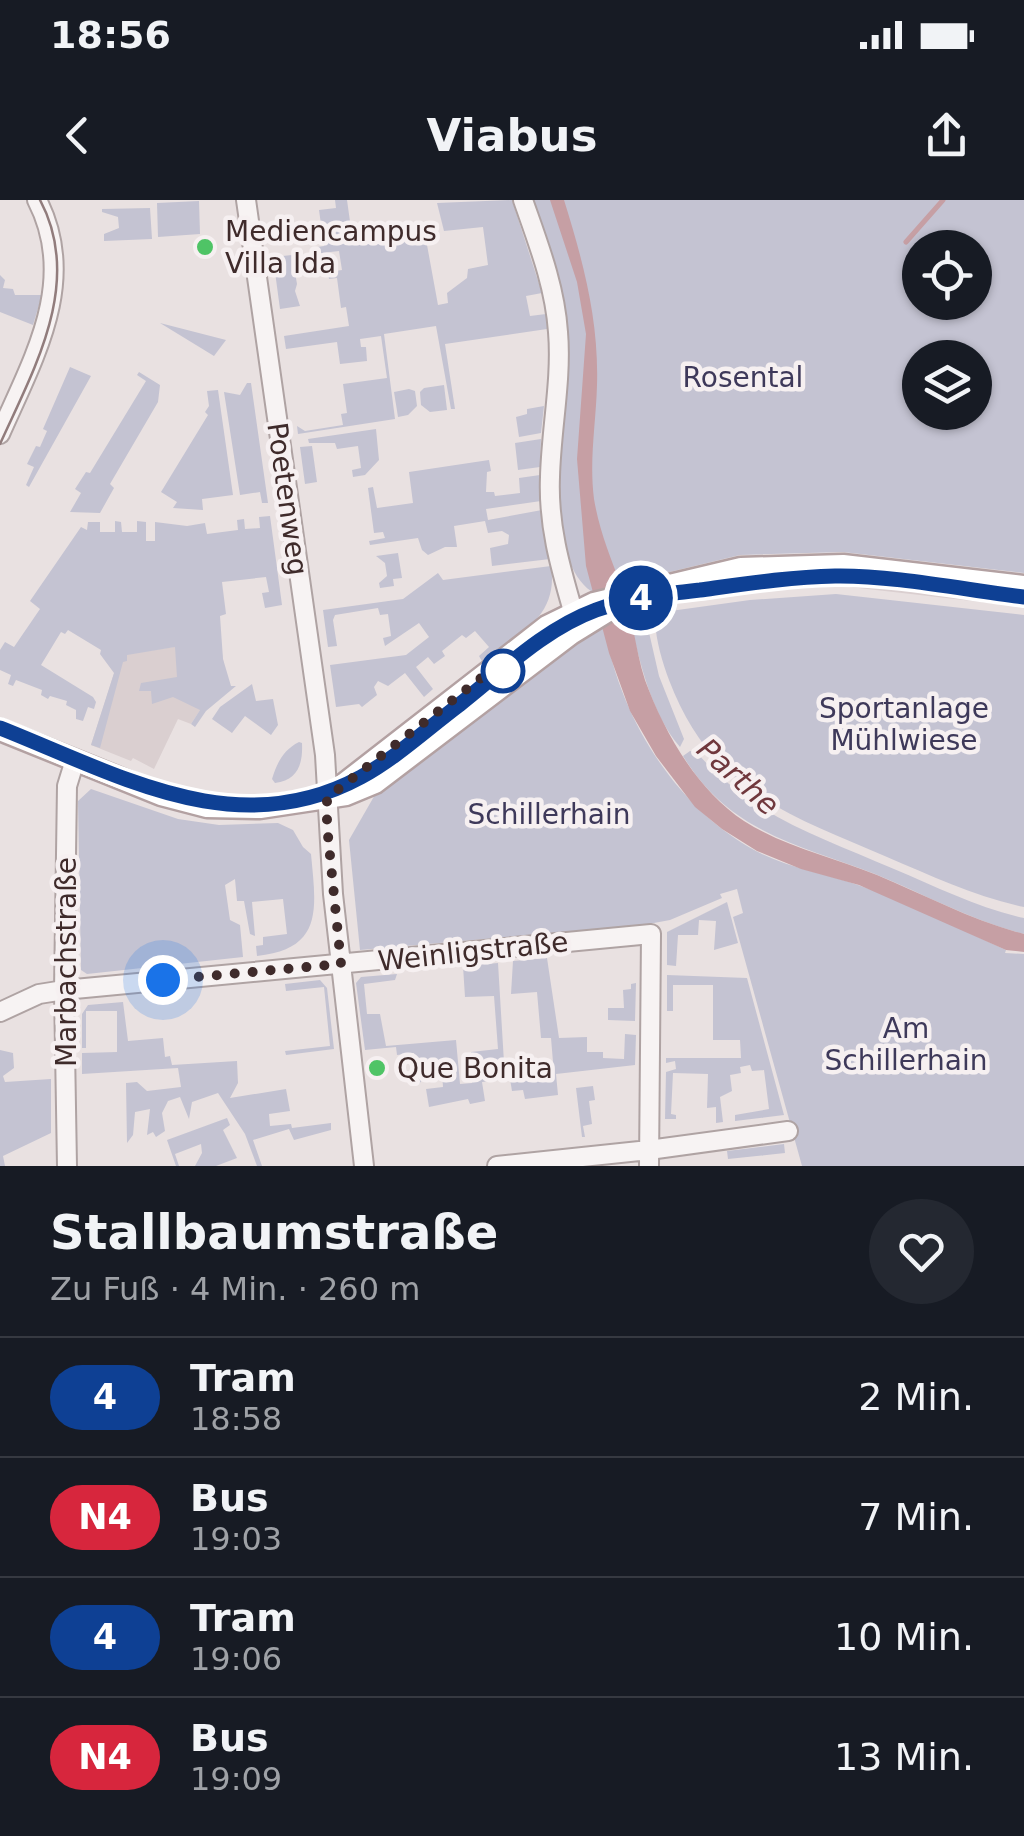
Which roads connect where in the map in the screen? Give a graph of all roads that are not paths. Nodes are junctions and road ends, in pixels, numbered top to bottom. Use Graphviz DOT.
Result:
graph roads {
  1 [pos="37,200"];
  2 [pos="246,200"];
  3 [pos="522,200"];
  4 [pos="0,434"];
  5 [pos="1024,586"];
  6 [pos="596,610"];
  7 [pos="574,612"];
  8 [pos="0,730"];
  9 [pos="75,760"];
  10 [pos="327,798"];
  11 [pos="341,964"];
  12 [pos="64,990"];
  13 [pos="0,1012"];
  14 [pos="788,1130"];
  15 [pos="649,1158"];
  16 [pos="67,1166"];
  17 [pos="364,1166"];
  18 [pos="498,1166"];
  1 -- 4 [label="street"];
  2 -- 10 [label="street, Poetenweg"];
  3 -- 7 [label="street"];
  5 -- 6 [label="main road"];
  6 -- 7 [label="main road"];
  6 -- 10 [label="main road"];
  7 -- 10 [label="main road"];
  8 -- 9 [label="main road"];
  9 -- 10 [label="main road"];
  9 -- 12 [label="street, Marbachstraße"];
  10 -- 11 [label="street, Poetenweg"];
  11 -- 12 [label="street, Weinligstraße"];
  11 -- 15 [label="street, Weinligstraße"];
  11 -- 17 [label="street, Poetenweg"];
  12 -- 13 [label="street, Weinligstraße"];
  12 -- 16 [label="street, Marbachstraße"];
  14 -- 15 [label="street"];
  15 -- 18 [label="street"];
}
